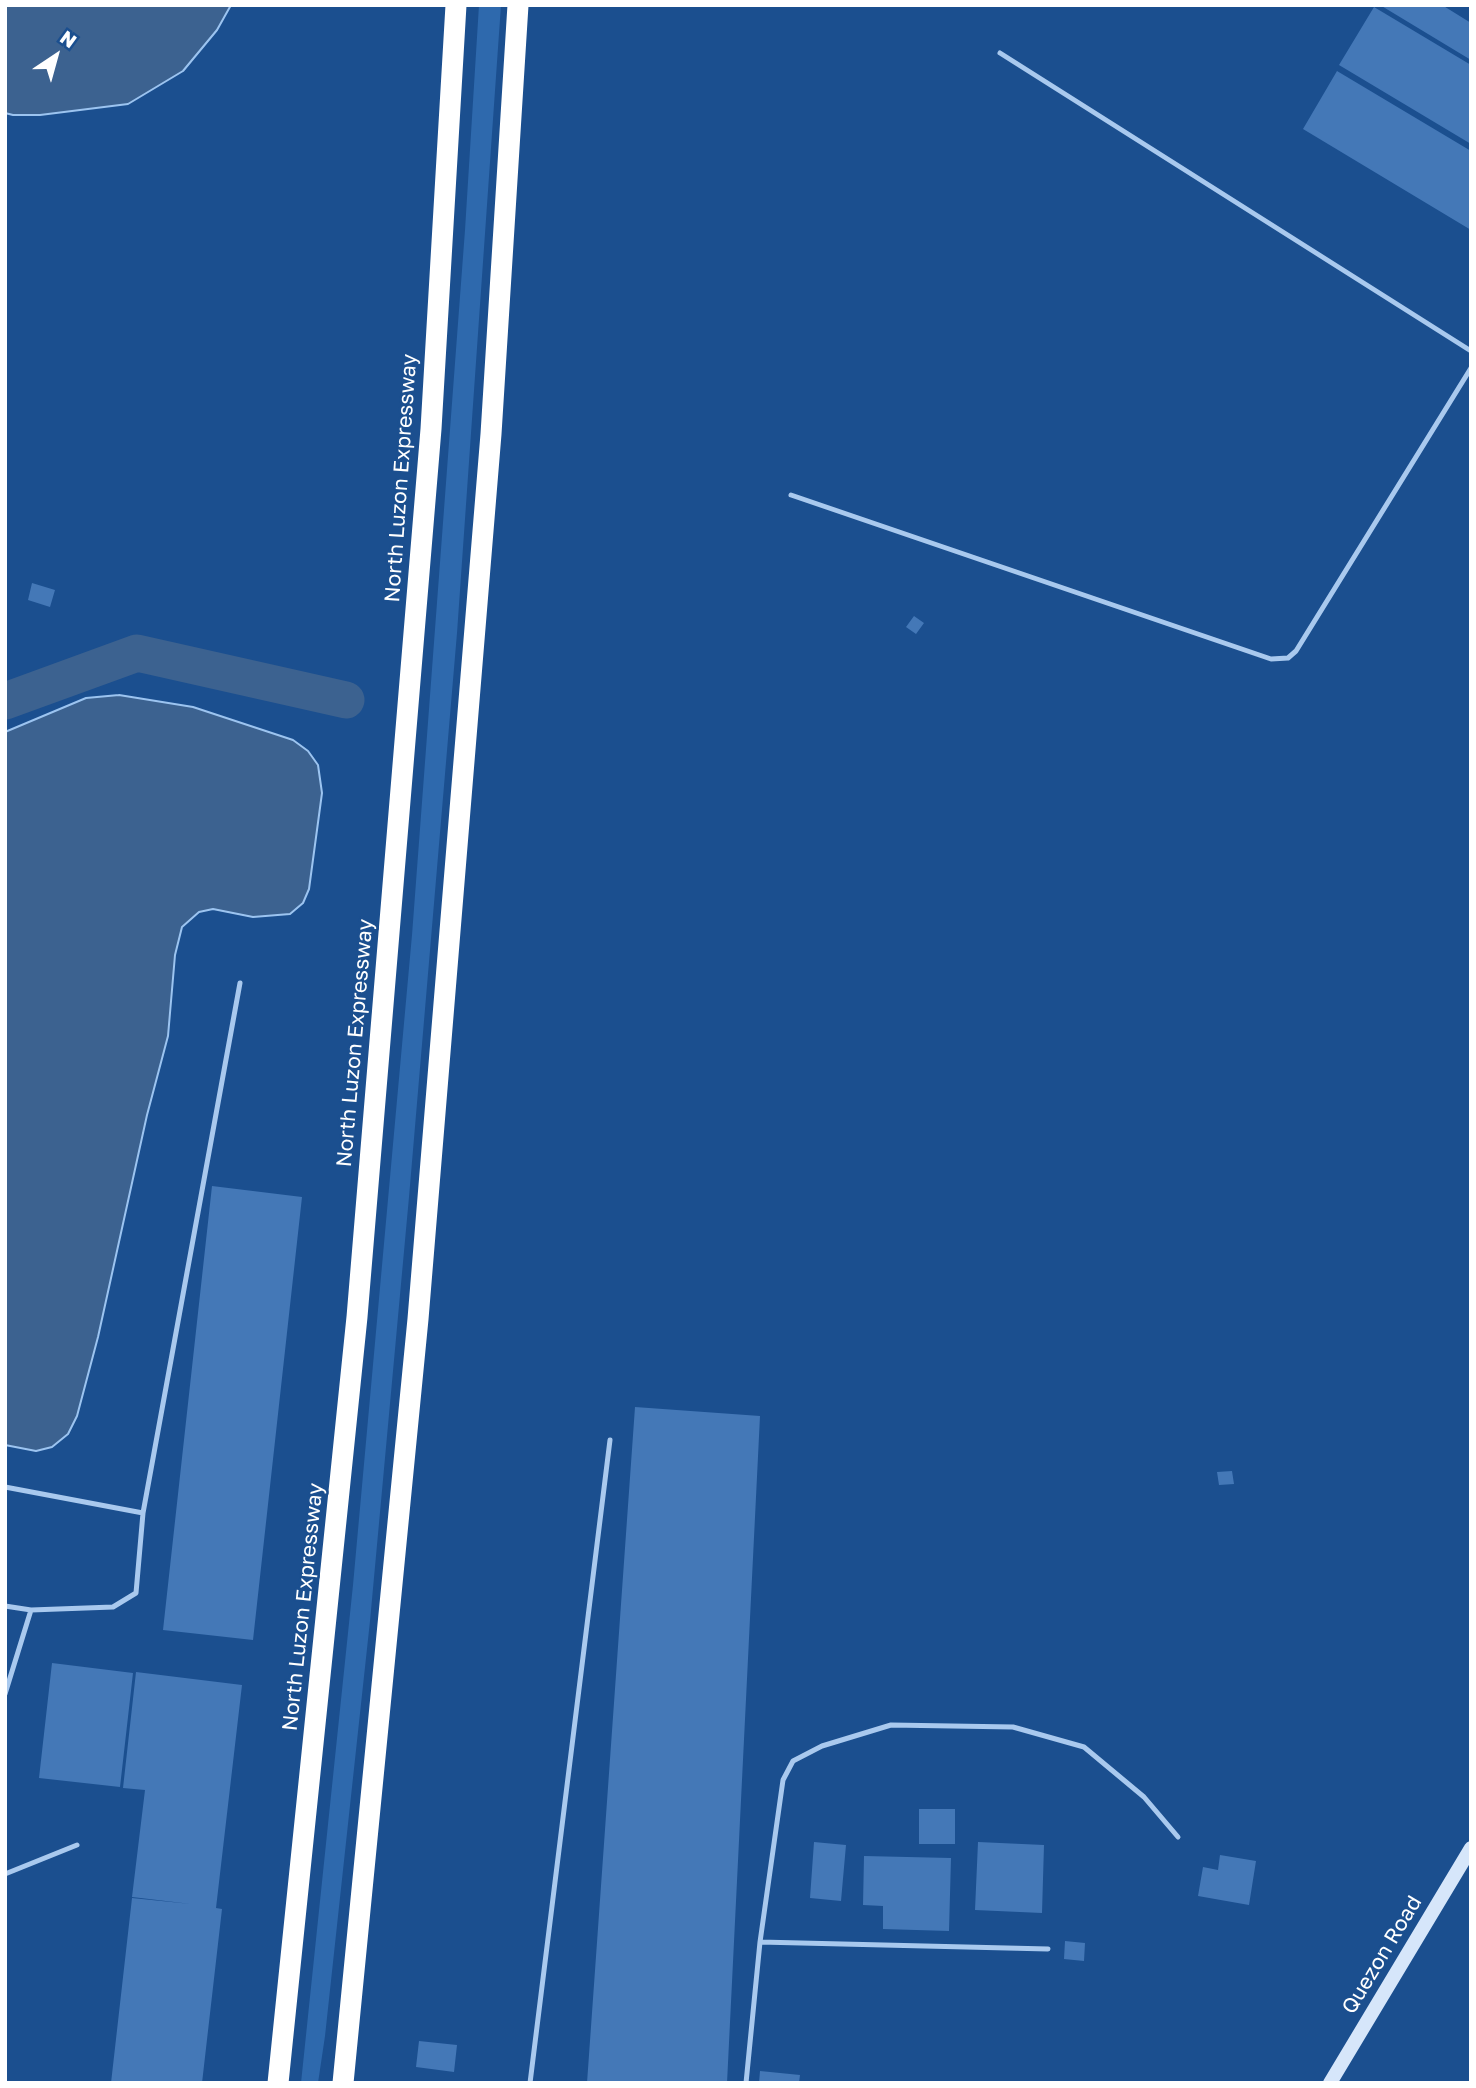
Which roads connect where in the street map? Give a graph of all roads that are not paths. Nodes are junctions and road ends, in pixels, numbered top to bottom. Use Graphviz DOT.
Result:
graph roads {
  1 [pos="456,5"];
  2 [pos="518,5"];
  3 [pos="1000,52"];
  4 [pos="1471,351"];
  5 [pos="1471,368"];
  6 [pos="791,495"];
  7 [pos="240,983"];
  8 [pos="610,1440"];
  9 [pos="5,1487"];
  10 [pos="143,1513"];
  11 [pos="5,1605"];
  12 [pos="31,1610"];
  13 [pos="5,1695"];
  14 [pos="1178,1836"];
  15 [pos="77,1845"];
  16 [pos="1471,1848"];
  17 [pos="5,1874"];
  18 [pos="760,1942"];
  19 [pos="1048,1949"];
  20 [pos="291,1969"];
  21 [pos="264,2083"];
  22 [pos="278,2083"];
  23 [pos="343,2083"];
  24 [pos="530,2083"];
  25 [pos="746,2083"];
  26 [pos="1330,2083"];
  1 -- 20 [label="highway, North Luzon Expressway"];
  2 -- 23 [label="highway"];
  3 -- 4 [label="lane"];
  5 -- 6 [label="lane"];
  7 -- 10 [label="lane"];
  8 -- 24 [label="lane"];
  9 -- 10 [label="lane"];
  10 -- 12 [label="lane"];
  11 -- 12 [label="lane"];
  12 -- 13 [label="lane"];
  14 -- 18 [label="lane"];
  15 -- 17 [label="lane"];
  16 -- 26 [label="main road, Quezon Road"];
  18 -- 19 [label="lane"];
  18 -- 25 [label="lane"];
  20 -- 21 [label="highway"];
  20 -- 22 [label="highway, North Luzon Expressway"];
}
